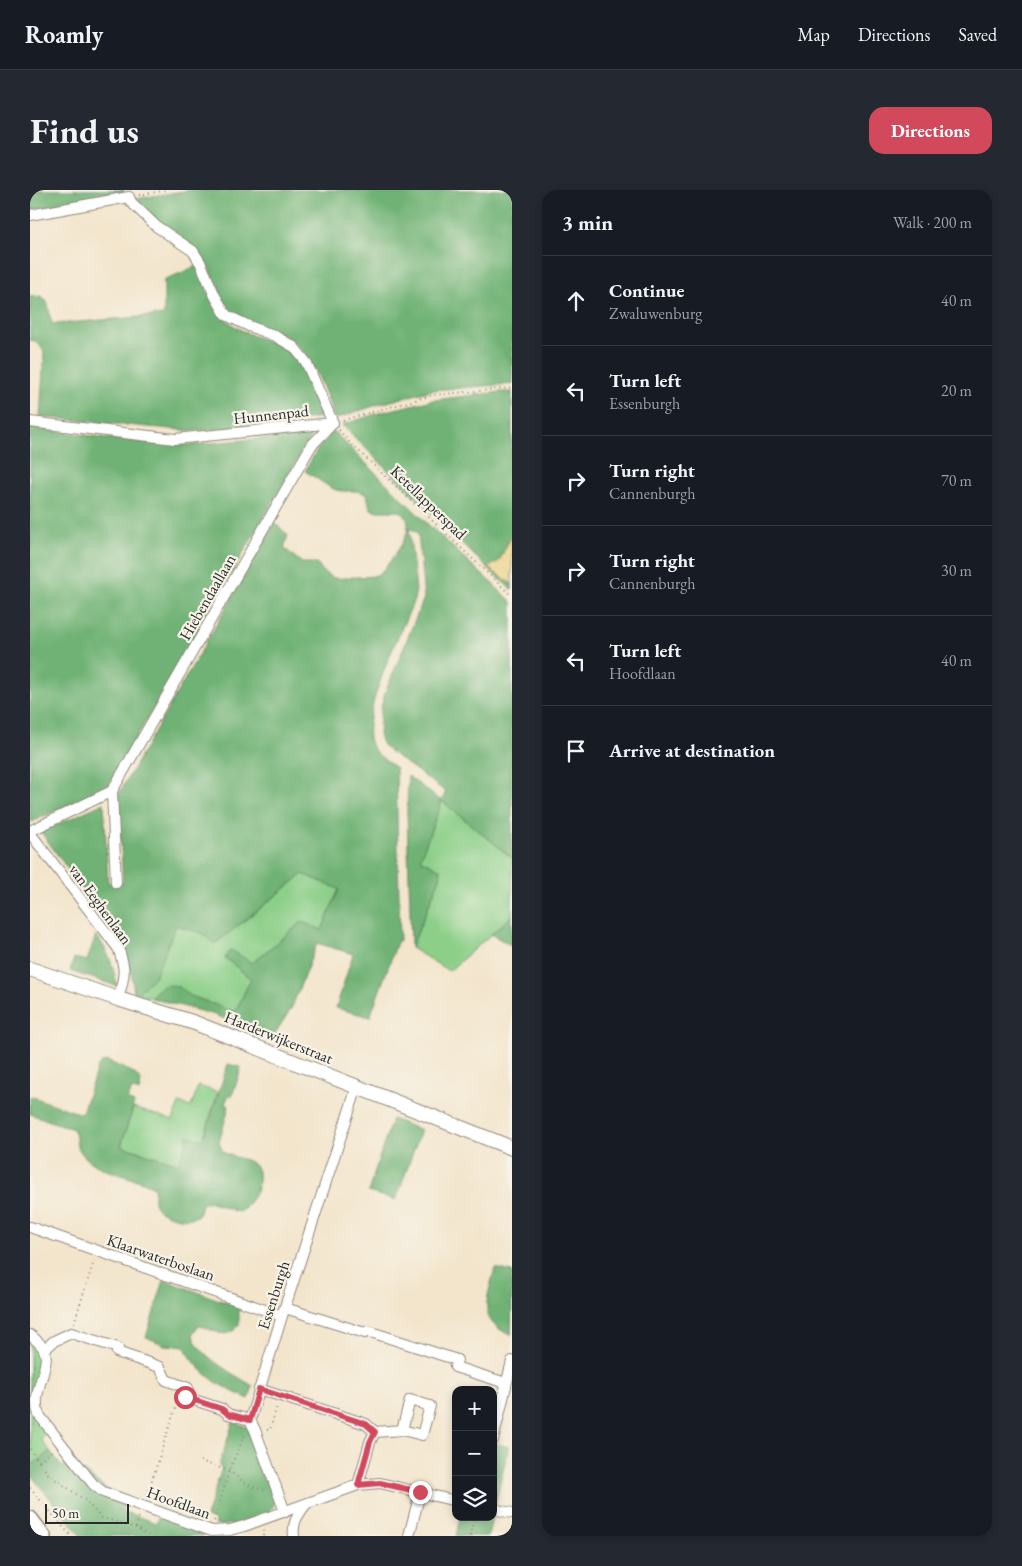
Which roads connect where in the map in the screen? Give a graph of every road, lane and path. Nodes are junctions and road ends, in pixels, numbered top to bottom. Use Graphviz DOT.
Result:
graph roads {
  1 [pos="168,190"];
  2 [pos="129,197"];
  3 [pos="30,215"];
  4 [pos="512,388"];
  5 [pos="30,422"];
  6 [pos="333,423"];
  7 [pos="512,596"];
  8 [pos="112,791"];
  9 [pos="30,832"];
  10 [pos="116,883"];
  11 [pos="30,969"];
  12 [pos="118,999"];
  13 [pos="357,1087"];
  14 [pos="512,1148"];
  15 [pos="30,1227"];
  16 [pos="98,1251"];
  17 [pos="284,1312"];
  18 [pos="71,1333"];
  19 [pos="30,1335"];
  20 [pos="44,1350"];
  21 [pos="512,1361"];
  22 [pos="506,1383"];
  23 [pos="183,1386"];
  24 [pos="259,1389"];
  25 [pos="280,1396"];
  26 [pos="250,1420"];
  27 [pos="402,1430"];
  28 [pos="495,1431"];
  29 [pos="375,1432"];
  30 [pos="257,1434"];
  31 [pos="62,1444"];
  32 [pos="30,1449"];
  33 [pos="39,1461"];
  34 [pos="200,1461"];
  35 [pos="228,1471"];
  36 [pos="358,1485"];
  37 [pos="30,1488"];
  38 [pos="277,1489"];
  39 [pos="420,1492"];
  40 [pos="452,1500"];
  41 [pos="306,1504"];
  42 [pos="143,1505"];
  43 [pos="497,1510"];
  44 [pos="285,1512"];
  45 [pos="512,1513"];
  46 [pos="30,1519"];
  47 [pos="473,1521"];
  48 [pos="211,1533"];
  49 [pos="43,1536"];
  50 [pos="71,1536"];
  51 [pos="148,1536"];
  52 [pos="294,1536"];
  53 [pos="409,1536"];
  54 [pos="470,1536"];
  1 -- 2 [label="path"];
  2 -- 3 [label="street"];
  2 -- 6 [label="street"];
  4 -- 6 [label="path, Hunnenpad"];
  5 -- 6 [label="street, Hunnenpad"];
  6 -- 7 [label="path, Ketellapperspad"];
  6 -- 8 [label="street, Hiebendaallaan"];
  8 -- 9 [label="street"];
  8 -- 10 [label="street"];
  9 -- 12 [label="street, van Eeghenlaan"];
  11 -- 12 [label="main road, Harderwijkerstraat"];
  12 -- 13 [label="main road, Harderwijkerstraat"];
  13 -- 14 [label="main road, Harderwijkerstraat"];
  13 -- 17 [label="street, Essenburgh"];
  15 -- 16 [label="street, Klaarwaterboslaan"];
  16 -- 17 [label="street, Klaarwaterboslaan"];
  16 -- 18 [label="path"];
  17 -- 22 [label="street, Klaarwaterboslaan"];
  17 -- 24 [label="street, Essenburgh"];
  18 -- 20 [label="street"];
  18 -- 23 [label="street"];
  19 -- 20 [label="street"];
  20 -- 31 [label="street, Hoofdlaan"];
  21 -- 22 [label="street"];
  22 -- 28 [label="street"];
  23 -- 26 [label="street"];
  23 -- 42 [label="path"];
  24 -- 25 [label="street"];
  24 -- 26 [label="street, Essenburgh"];
  25 -- 29 [label="street"];
  25 -- 30 [label="path"];
  26 -- 30 [label="street"];
  26 -- 35 [label="path"];
  27 -- 29 [label="street"];
  29 -- 36 [label="street"];
  30 -- 38 [label="street"];
  31 -- 33 [label="path"];
  31 -- 42 [label="street, Hoofdlaan"];
  32 -- 33 [label="path"];
  33 -- 51 [label="path"];
  34 -- 35 [label="path"];
  35 -- 38 [label="path"];
  35 -- 48 [label="path"];
  36 -- 39 [label="street, Hoofdlaan"];
  36 -- 41 [label="street, Hoofdlaan"];
  37 -- 50 [label="path"];
  38 -- 44 [label="street"];
  39 -- 40 [label="street, Hoofdlaan"];
  39 -- 53 [label="street"];
  41 -- 44 [label="street, Hoofdlaan"];
  41 -- 52 [label="street"];
  42 -- 48 [label="street, Hoofdlaan"];
  43 -- 45 [label="street"];
  44 -- 48 [label="street, Hoofdlaan"];
  46 -- 49 [label="main road"];
  47 -- 54 [label="path"];
}
